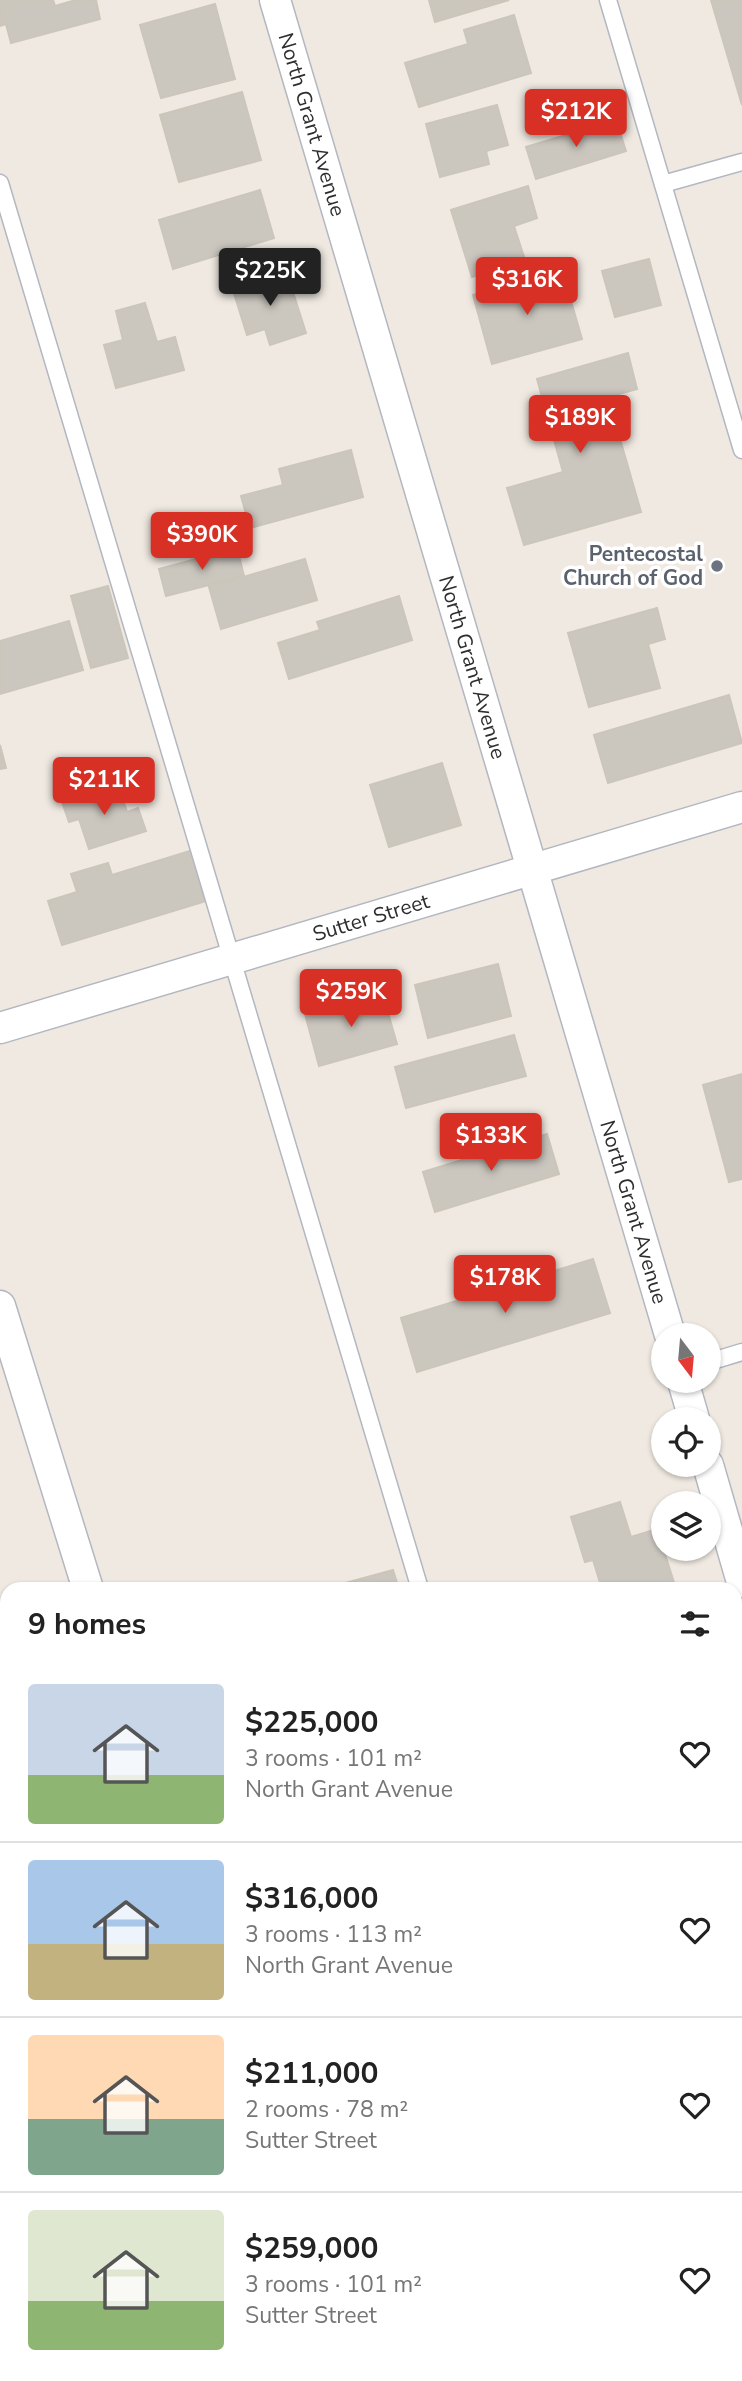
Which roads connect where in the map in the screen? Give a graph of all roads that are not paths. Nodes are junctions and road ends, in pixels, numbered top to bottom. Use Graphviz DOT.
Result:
graph roads {
  1 [pos="275,0"];
  2 [pos="608,0"];
  3 [pos="742,162"];
  4 [pos="0,183"];
  5 [pos="663,184"];
  6 [pos="742,449"];
  7 [pos="742,807"];
  8 [pos="533,870"];
  9 [pos="231,959"];
  10 [pos="0,1028"];
  11 [pos="0,1306"];
  12 [pos="666,1323"];
  13 [pos="742,1352"];
  14 [pos="721,1358"];
  15 [pos="711,1477"];
  16 [pos="86,1582"];
  17 [pos="418,1582"];
  18 [pos="742,1582"];
  1 -- 8 [label="street, North Grant Avenue"];
  2 -- 5 [label="lane"];
  3 -- 5 [label="lane"];
  4 -- 9 [label="lane"];
  5 -- 6 [label="lane"];
  7 -- 8 [label="street, Sutter Street"];
  8 -- 9 [label="street, Sutter Street"];
  8 -- 12 [label="street, North Grant Avenue"];
  9 -- 10 [label="street, Sutter Street"];
  9 -- 17 [label="lane"];
  11 -- 16 [label="street"];
  13 -- 14 [label="lane"];
  15 -- 18 [label="street"];
}
